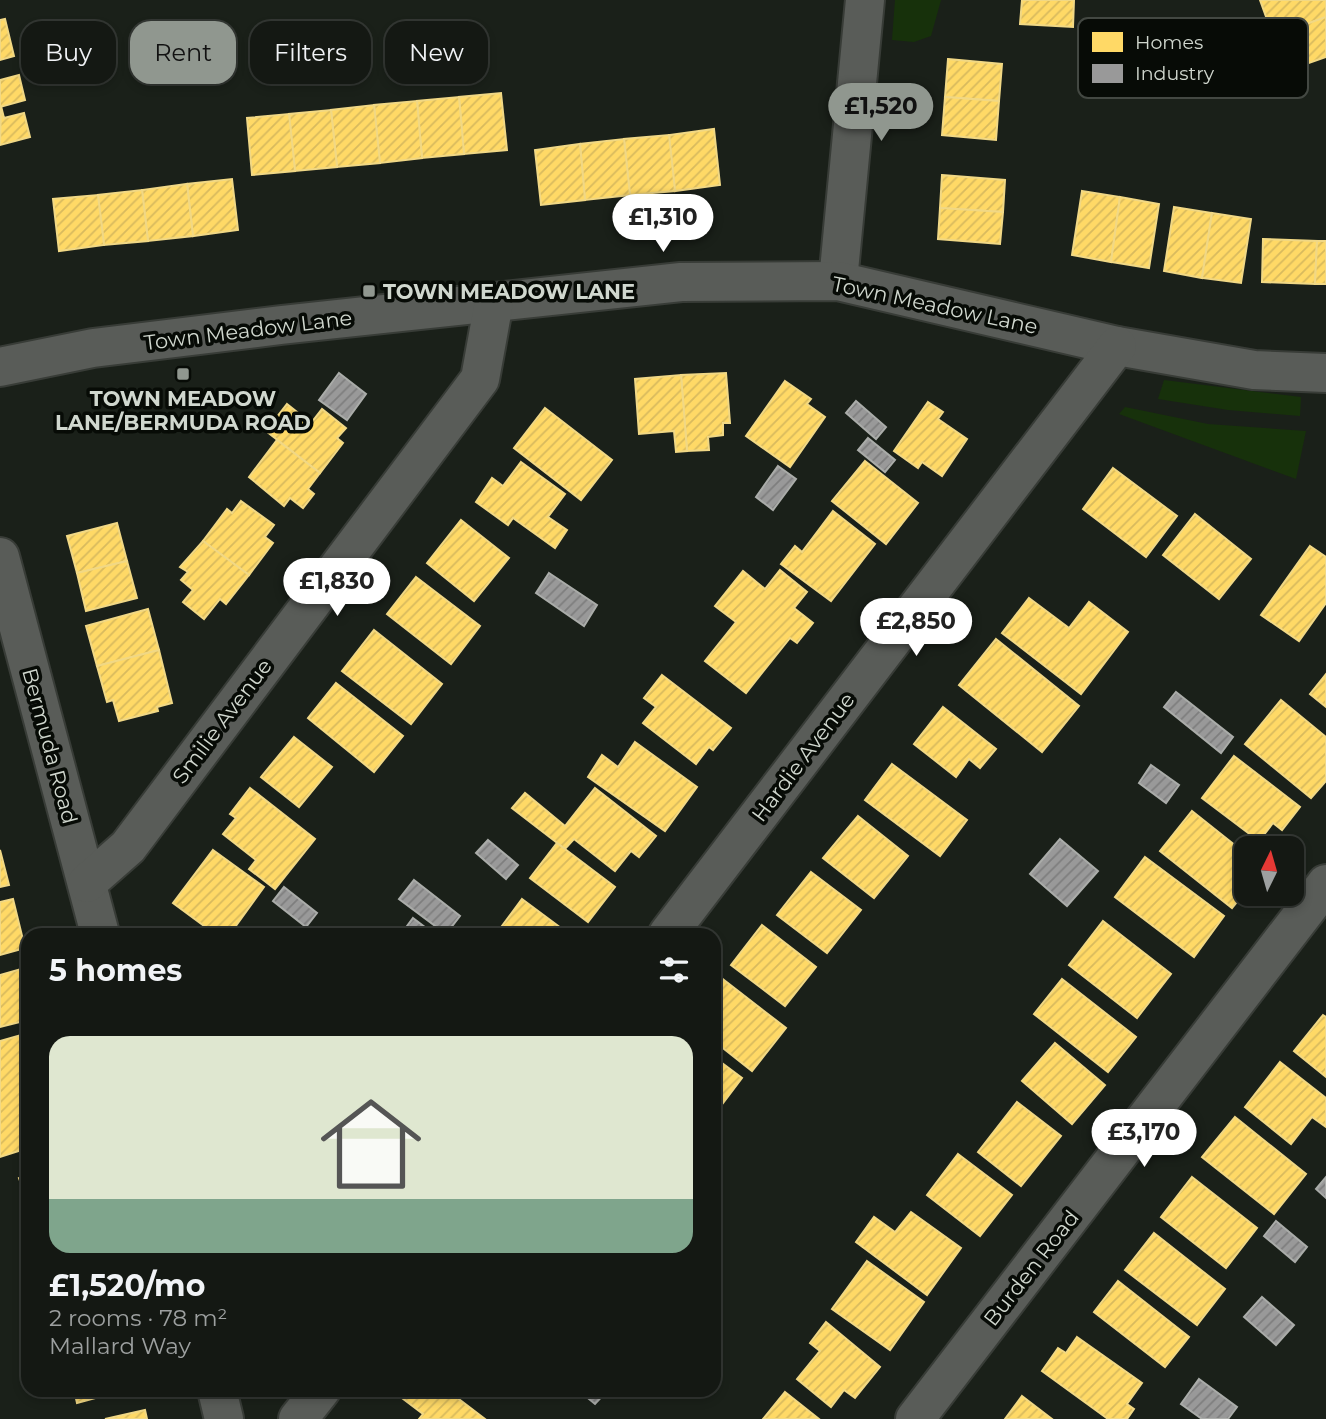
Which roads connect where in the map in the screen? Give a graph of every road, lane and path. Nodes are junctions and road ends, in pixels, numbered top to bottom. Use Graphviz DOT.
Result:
graph roads {
  1 [pos="865,0"];
  2 [pos="838,281"];
  3 [pos="494,302"];
  4 [pos="1117,346"];
  5 [pos="0,367"];
  6 [pos="1326,373"];
  7 [pos="0,557"];
  8 [pos="87,883"];
  9 [pos="1326,884"];
  10 [pos="98,928"];
  11 [pos="673,928"];
  12 [pos="219,1397"];
  13 [pos="315,1397"];
  14 [pos="224,1419"];
  15 [pos="298,1419"];
  16 [pos="915,1419"];
  1 -- 2 [label="street"];
  2 -- 3 [label="street, Town Meadow Lane"];
  2 -- 4 [label="street, Town Meadow Lane"];
  3 -- 5 [label="street, Town Meadow Lane"];
  3 -- 8 [label="street, Smilie Avenue"];
  4 -- 6 [label="street, Town Meadow Lane"];
  4 -- 11 [label="street, Hardie Avenue"];
  7 -- 8 [label="street, Bermuda Road"];
  8 -- 10 [label="street, Bermuda Road"];
  9 -- 16 [label="street, Burden Road"];
  12 -- 14 [label="street"];
  13 -- 15 [label="street"];
}
